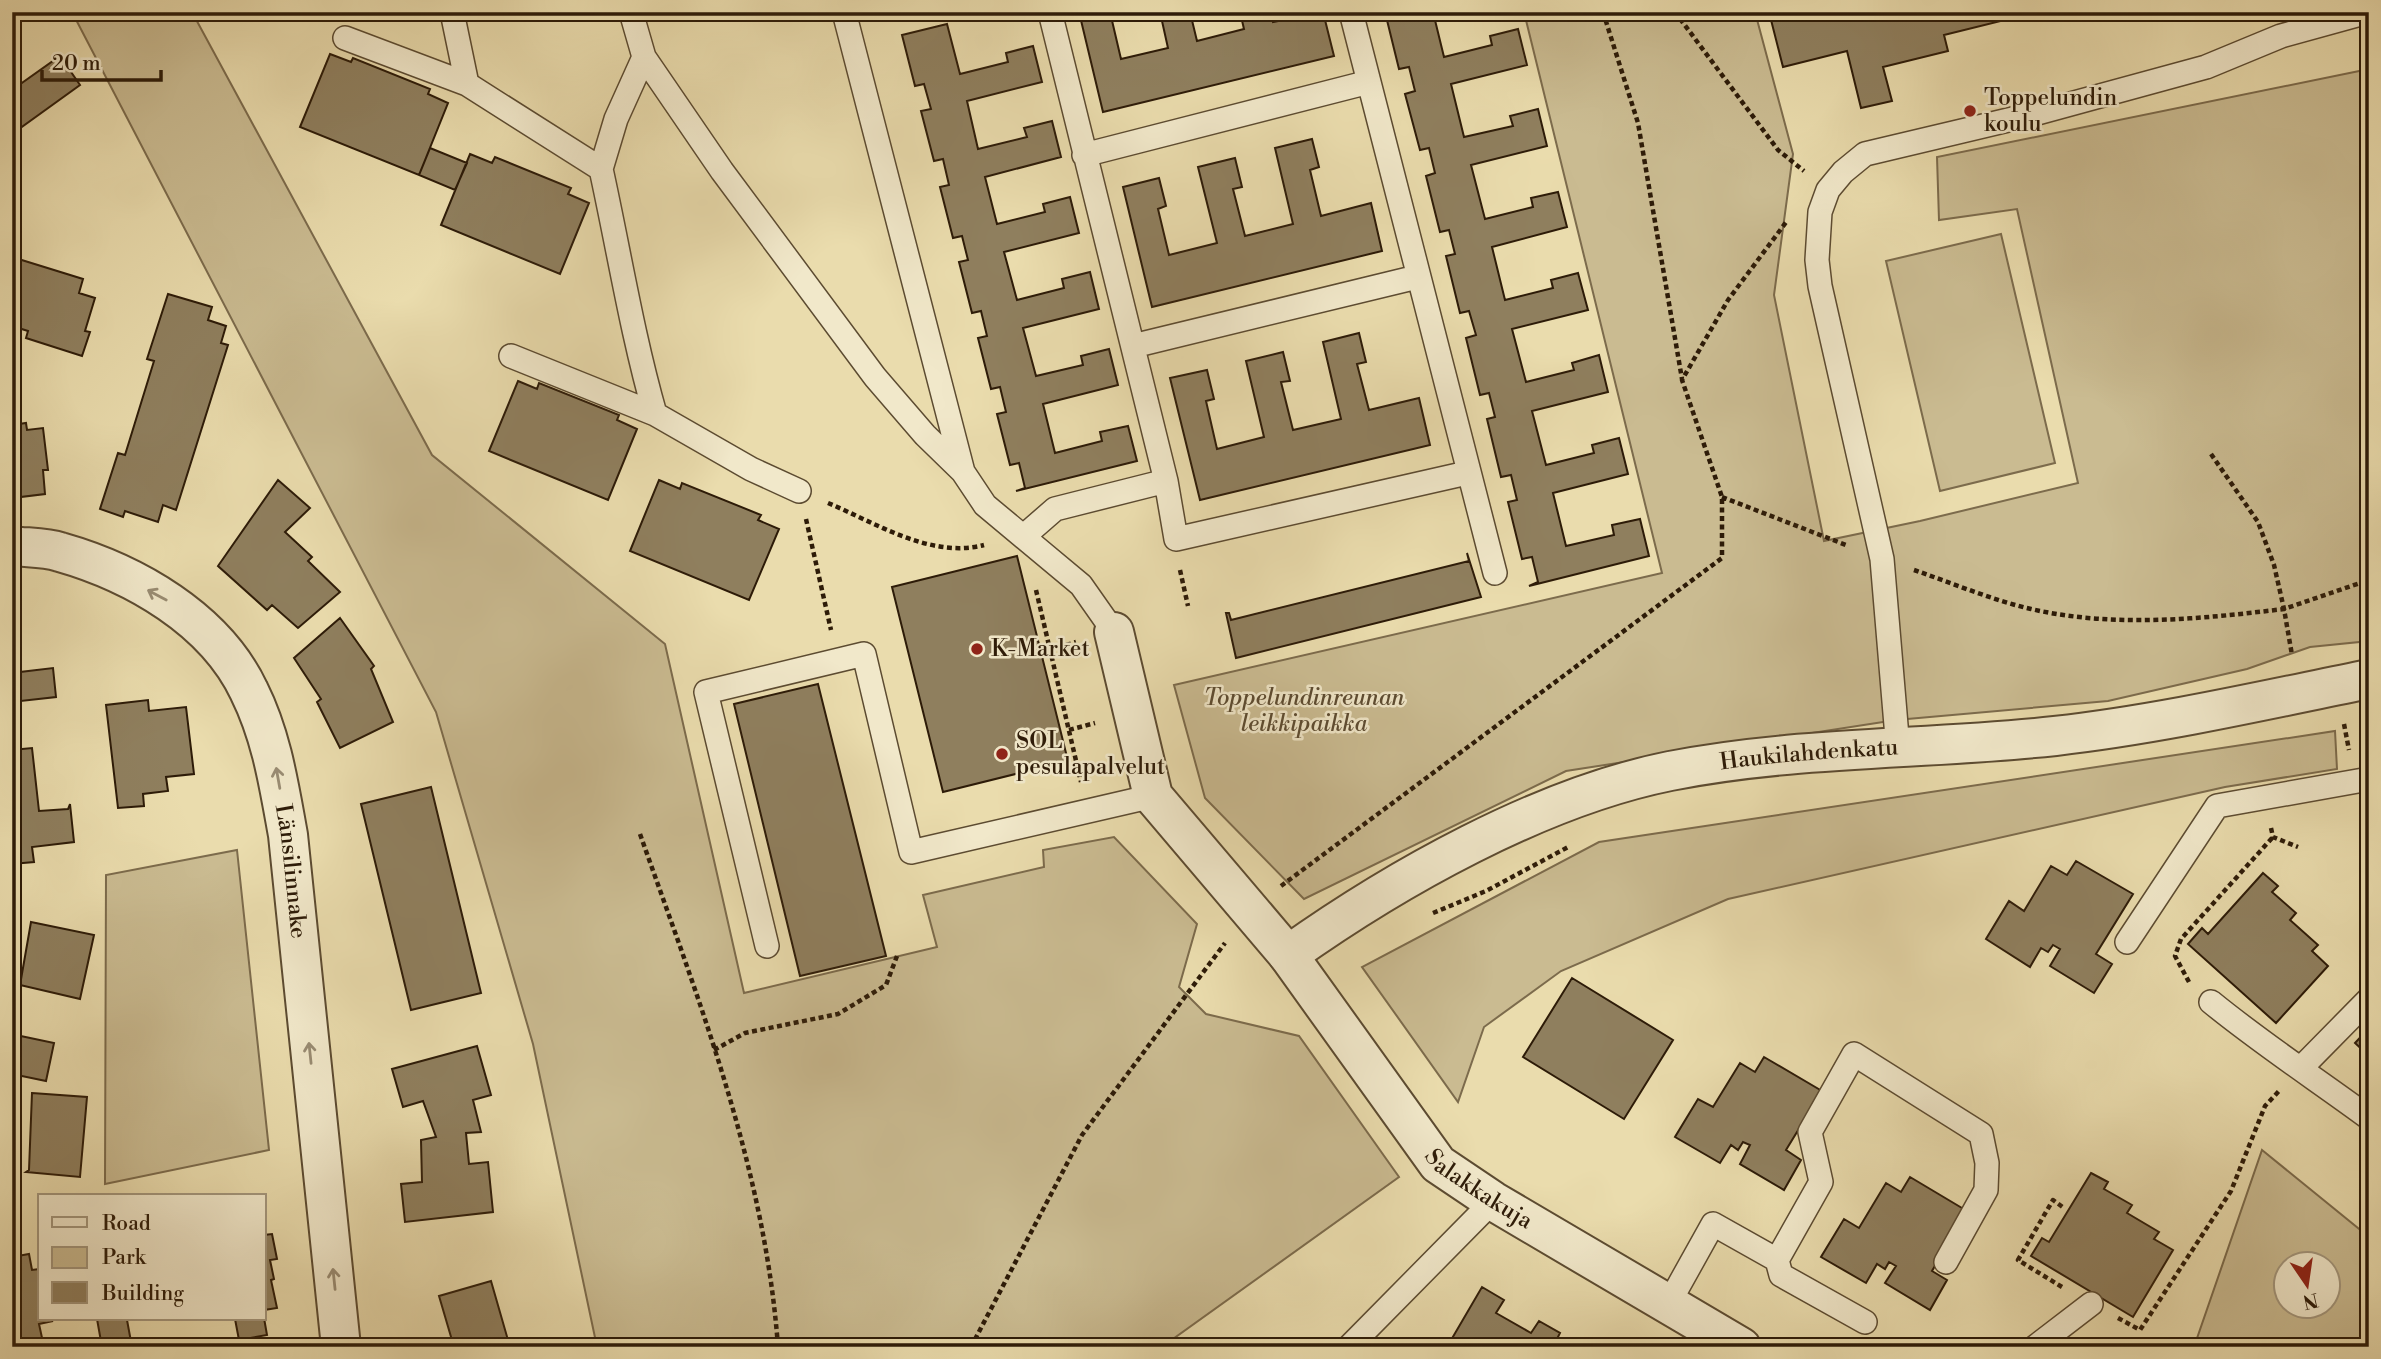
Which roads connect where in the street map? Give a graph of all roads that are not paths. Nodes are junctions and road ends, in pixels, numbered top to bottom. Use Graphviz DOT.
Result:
graph roads {
  1 [pos="452,12"];
  2 [pos="631,12"];
  3 [pos="844,12"];
  4 [pos="1050,12"];
  5 [pos="1351,12"];
  6 [pos="2368,12"];
  7 [pos="345,38"];
  8 [pos="644,57"];
  9 [pos="1369,82"];
  10 [pos="467,84"];
  11 [pos="1084,155"];
  12 [pos="601,169"];
  13 [pos="1417,278"];
  14 [pos="1133,346"];
  15 [pos="511,356"];
  16 [pos="655,414"];
  17 [pos="963,472"];
  18 [pos="1467,473"];
  19 [pos="1166,481"];
  20 [pos="800,491"];
  21 [pos="1024,536"];
  22 [pos="12,546"];
  23 [pos="1495,573"];
  24 [pos="1114,632"];
  25 [pos="2369,679"];
  26 [pos="1898,749"];
  27 [pos="2369,779"];
  28 [pos="1153,796"];
  29 [pos="2127,942"];
  30 [pos="767,946"];
  31 [pos="1288,955"];
  32 [pos="2369,999"];
  33 [pos="2211,1002"];
  34 [pos="2301,1068"];
  35 [pos="2369,1118"];
  36 [pos="1493,1201"];
  37 [pos="1777,1260"];
  38 [pos="1946,1262"];
  39 [pos="1669,1303"];
  40 [pos="2100,1308"];
  41 [pos="1865,1322"];
  42 [pos="341,1347"];
  43 [pos="1349,1347"];
  44 [pos="1741,1347"];
  45 [pos="2035,1347"];
  1 -- 10 [label="lane"];
  2 -- 8 [label="lane"];
  3 -- 17 [label="lane"];
  4 -- 11 [label="lane"];
  5 -- 9 [label="lane"];
  6 -- 26 [label="lane"];
  7 -- 10 [label="lane"];
  8 -- 12 [label="lane"];
  8 -- 17 [label="lane"];
  9 -- 11 [label="lane"];
  9 -- 13 [label="lane"];
  10 -- 12 [label="lane"];
  11 -- 14 [label="lane"];
  12 -- 16 [label="lane"];
  13 -- 14 [label="lane"];
  13 -- 18 [label="lane"];
  14 -- 19 [label="lane"];
  15 -- 16 [label="lane"];
  16 -- 20 [label="lane"];
  17 -- 21 [label="lane"];
  18 -- 19 [label="lane"];
  18 -- 23 [label="lane"];
  19 -- 21 [label="lane"];
  21 -- 24 [label="lane"];
  42 -- 22 [label="street, Länsilinnake, one-way"];
  24 -- 28 [label="street"];
  25 -- 26 [label="street, Haukilahdenkatu"];
  26 -- 31 [label="street, Haukilahdenkatu"];
  27 -- 29 [label="lane"];
  28 -- 30 [label="lane"];
  28 -- 31 [label="street, Salakkakuja"];
  31 -- 36 [label="street, Salakkakuja"];
  32 -- 34 [label="lane"];
  33 -- 34 [label="lane"];
  34 -- 35 [label="lane"];
  36 -- 39 [label="street, Salakkakuja"];
  36 -- 43 [label="lane"];
  37 -- 38 [label="lane"];
  37 -- 39 [label="lane"];
  37 -- 41 [label="lane"];
  39 -- 44 [label="street, Salakkakuja"];
  40 -- 45 [label="lane"];
}
